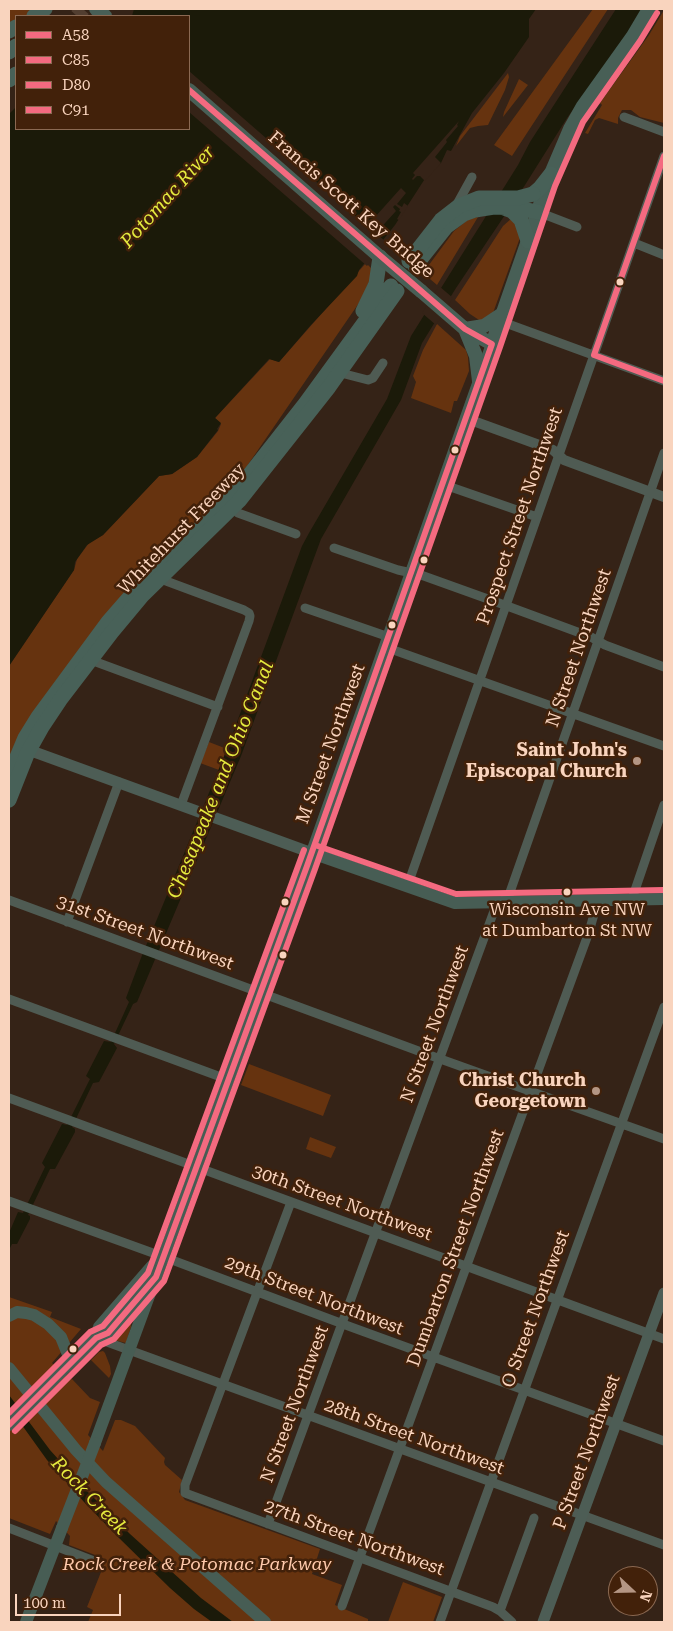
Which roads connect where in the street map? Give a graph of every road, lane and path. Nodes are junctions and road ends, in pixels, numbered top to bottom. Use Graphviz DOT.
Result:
graph roads {
  1 [pos="649,9"];
  2 [pos="659,9"];
  3 [pos="190,91"];
  4 [pos="624,117"];
  5 [pos="664,132"];
  6 [pos="664,156"];
  7 [pos="551,174"];
  8 [pos="472,177"];
  9 [pos="538,212"];
  10 [pos="520,213"];
  11 [pos="577,227"];
  12 [pos="528,240"];
  13 [pos="634,244"];
  14 [pos="664,254"];
  15 [pos="380,256"];
  16 [pos="501,317"];
  17 [pos="465,329"];
  18 [pos="492,344"];
  19 [pos="594,355"];
  20 [pos="383,363"];
  21 [pos="334,371"];
  22 [pos="478,380"];
  23 [pos="664,381"];
  24 [pos="465,418"];
  25 [pos="664,453"];
  26 [pos="559,455"];
  27 [pos="264,456"];
  28 [pos="442,484"];
  29 [pos="651,492"];
  30 [pos="664,497"];
  31 [pos="238,513"];
  32 [pos="537,517"];
  33 [pos="296,534"];
  34 [pos="334,548"];
  35 [pos="411,573"];
  36 [pos="166,581"];
  37 [pos="506,605"];
  38 [pos="305,608"];
  39 [pos="598,641"];
  40 [pos="387,642"];
  41 [pos="96,662"];
  42 [pos="664,667"];
  43 [pos="479,681"];
  44 [pos="218,707"];
  45 [pos="572,714"];
  46 [pos="664,746"];
  47 [pos="26,749"];
  48 [pos="9,776"];
  49 [pos="118,782"];
  50 [pos="9,790"];
  51 [pos="9,800"];
  52 [pos="181,805"];
  53 [pos="664,805"];
  54 [pos="312,853"];
  55 [pos="407,887"];
  56 [pos="632,899"];
  57 [pos="664,899"];
  58 [pos="9,900"];
  59 [pos="598,900"];
  60 [pos="500,903"];
  61 [pos="67,922"];
  62 [pos="261,993"];
  63 [pos="9,999"];
  64 [pos="664,1007"];
  65 [pos="439,1058"];
  66 [pos="229,1080"];
  67 [pos="530,1091"];
  68 [pos="9,1098"];
  69 [pos="620,1124"];
  70 [pos="664,1139"];
  71 [pos="197,1167"];
  72 [pos="9,1201"];
  73 [pos="291,1202"];
  74 [pos="376,1233"];
  75 [pos="164,1257"];
  76 [pos="466,1266"];
  77 [pos="156,1277"];
  78 [pos="257,1292"];
  79 [pos="664,1294"];
  80 [pos="557,1299"];
  81 [pos="121,1310"];
  82 [pos="9,1316"];
  83 [pos="140,1322"];
  84 [pos="342,1324"];
  85 [pos="650,1334"];
  86 [pos="96,1338"];
  87 [pos="664,1339"];
  88 [pos="129,1350"];
  89 [pos="433,1357"];
  90 [pos="9,1358"];
  91 [pos="71,1362"];
  92 [pos="9,1368"];
  93 [pos="20,1380"];
  94 [pos="223,1384"];
  95 [pos="524,1391"];
  96 [pos="308,1416"];
  97 [pos="9,1424"];
  98 [pos="616,1424"];
  99 [pos="664,1441"];
  100 [pos="399,1450"];
  101 [pos="491,1483"];
  102 [pos="582,1516"];
  103 [pos="534,1518"];
  104 [pos="268,1524"];
  105 [pos="9,1528"];
  106 [pos="55,1546"];
  107 [pos="664,1546"];
  108 [pos="360,1558"];
  109 [pos="99,1563"];
  110 [pos="452,1591"];
  111 [pos="342,1606"];
  112 [pos="500,1610"];
  113 [pos="26,1622"];
  114 [pos="265,1622"];
  115 [pos="440,1622"];
  116 [pos="512,1622"];
  117 [pos="543,1622"];
  1 -- 7 [label="highway"];
  2 -- 9 [label="highway"];
  3 -- 15 [label="highway, Francis Scott Key Bridge"];
  4 -- 5 [label="street"];
  6 -- 13 [label="street, Prospect Street Northwest"];
  7 -- 9 [label="highway"];
  7 -- 10 [label="highway, bridge"];
  8 -- 21 [label="street"];
  9 -- 10 [label="highway"];
  9 -- 11 [label="street"];
  9 -- 12 [label="highway, M Street Northwest"];
  10 -- 12 [label="highway"];
  12 -- 16 [label="highway, M Street Northwest"];
  13 -- 14 [label="street"];
  13 -- 19 [label="street, Prospect Street Northwest"];
  15 -- 17 [label="highway, Francis Scott Key Bridge, bridge"];
  15 -- 27 [label="highway"];
  16 -- 17 [label="highway"];
  16 -- 18 [label="highway, M Street Northwest"];
  16 -- 19 [label="street"];
  17 -- 18 [label="highway, Francis Scott Key Bridge"];
  17 -- 22 [label="highway"];
  18 -- 22 [label="main road, M Street Northwest"];
  19 -- 23 [label="street"];
  19 -- 26 [label="street, Prospect Street Northwest"];
  20 -- 21 [label="street"];
  21 -- 47 [label="street"];
  22 -- 24 [label="main road, M Street Northwest"];
  24 -- 26 [label="street"];
  24 -- 28 [label="main road, M Street Northwest"];
  25 -- 29 [label="street, N Street Northwest"];
  26 -- 29 [label="street"];
  26 -- 32 [label="street, Prospect Street Northwest"];
  27 -- 48 [label="highway, Whitehurst Freeway"];
  27 -- 51 [label="highway, Whitehurst Freeway, bridge"];
  28 -- 32 [label="street"];
  28 -- 35 [label="main road, M Street Northwest"];
  29 -- 30 [label="street"];
  29 -- 39 [label="street, N Street Northwest"];
  31 -- 33 [label="street"];
  32 -- 37 [label="street, Prospect Street Northwest"];
  34 -- 35 [label="street"];
  35 -- 37 [label="street"];
  35 -- 40 [label="main road, M Street Northwest"];
  36 -- 44 [label="street"];
  37 -- 39 [label="street"];
  37 -- 43 [label="street, Prospect Street Northwest"];
  38 -- 40 [label="street"];
  39 -- 42 [label="street"];
  39 -- 45 [label="street, N Street Northwest"];
  40 -- 43 [label="street"];
  40 -- 54 [label="main road, M Street Northwest"];
  41 -- 44 [label="street"];
  43 -- 45 [label="street"];
  43 -- 55 [label="street, Prospect Street Northwest"];
  44 -- 52 [label="street"];
  45 -- 46 [label="street"];
  45 -- 60 [label="street, N Street Northwest"];
  47 -- 49 [label="main road"];
  47 -- 50 [label="main road"];
  49 -- 52 [label="main road"];
  49 -- 61 [label="street"];
  52 -- 54 [label="main road"];
  53 -- 56 [label="street"];
  54 -- 55 [label="main road"];
  54 -- 62 [label="main road, M Street Northwest"];
  55 -- 60 [label="main road"];
  56 -- 57 [label="main road"];
  56 -- 59 [label="main road"];
  58 -- 61 [label="street, 31st Street Northwest"];
  59 -- 60 [label="main road"];
  59 -- 67 [label="street, Dumbarton Street Northwest"];
  60 -- 65 [label="street, N Street Northwest"];
  61 -- 62 [label="street, 31st Street Northwest"];
  62 -- 65 [label="street, 31st Street Northwest"];
  62 -- 66 [label="main road, M Street Northwest"];
  63 -- 66 [label="street"];
  64 -- 69 [label="street, O Street Northwest"];
  65 -- 67 [label="street, 31st Street Northwest"];
  65 -- 74 [label="street, N Street Northwest"];
  66 -- 71 [label="main road, M Street Northwest"];
  67 -- 69 [label="street, 31st Street Northwest"];
  67 -- 76 [label="street, Dumbarton Street Northwest"];
  68 -- 71 [label="street, 30th Street Northwest"];
  69 -- 70 [label="street, 31st Street Northwest"];
  69 -- 80 [label="street, O Street Northwest"];
  71 -- 73 [label="street, 30th Street Northwest"];
  71 -- 75 [label="main road, M Street Northwest"];
  72 -- 75 [label="street, 29th Street Northwest"];
  73 -- 74 [label="street, 30th Street Northwest"];
  73 -- 78 [label="street"];
  74 -- 76 [label="street, 30th Street Northwest"];
  74 -- 84 [label="street, N Street Northwest"];
  75 -- 77 [label="main road, M Street Northwest"];
  75 -- 78 [label="street, 29th Street Northwest"];
  75 -- 81 [label="main road"];
  76 -- 80 [label="street, 30th Street Northwest"];
  76 -- 89 [label="street, Dumbarton Street Northwest"];
  77 -- 81 [label="main road"];
  77 -- 83 [label="main road, M Street Northwest"];
  78 -- 84 [label="street, 29th Street Northwest"];
  78 -- 94 [label="street"];
  79 -- 85 [label="main road, P Street Northwest"];
  80 -- 85 [label="street, 30th Street Northwest"];
  80 -- 95 [label="street, O Street Northwest"];
  81 -- 83 [label="main road"];
  81 -- 86 [label="main road"];
  82 -- 91 [label="main road"];
  83 -- 88 [label="main road, M Street Northwest"];
  84 -- 89 [label="street, 29th Street Northwest"];
  84 -- 96 [label="street, N Street Northwest"];
  85 -- 87 [label="street, 30th Street Northwest"];
  85 -- 98 [label="main road, P Street Northwest"];
  86 -- 88 [label="street, 28th Street Northwest"];
  86 -- 91 [label="main road"];
  88 -- 94 [label="street, 28th Street Northwest"];
  88 -- 106 [label="main road, M Street Northwest, bridge"];
  89 -- 95 [label="street, 29th Street Northwest"];
  89 -- 100 [label="street, Dumbarton Street Northwest"];
  90 -- 93 [label="main road"];
  91 -- 97 [label="main road, bridge"];
  92 -- 93 [label="main road"];
  93 -- 114 [label="main road"];
  94 -- 96 [label="street, 28th Street Northwest"];
  94 -- 104 [label="street, 27th Street Northwest"];
  95 -- 98 [label="street, 29th Street Northwest"];
  95 -- 101 [label="street, O Street Northwest"];
  96 -- 100 [label="street, 28th Street Northwest"];
  96 -- 104 [label="street, N Street Northwest"];
  98 -- 99 [label="street, 29th Street Northwest"];
  98 -- 102 [label="main road, P Street Northwest"];
  100 -- 101 [label="street, 28th Street Northwest"];
  100 -- 108 [label="street, Dumbarton Street Northwest"];
  101 -- 102 [label="street, 28th Street Northwest"];
  101 -- 110 [label="street, O Street Northwest"];
  102 -- 107 [label="street, 28th Street Northwest"];
  102 -- 117 [label="main road, P Street Northwest"];
  103 -- 112 [label="street"];
  104 -- 108 [label="street, 27th Street Northwest"];
  105 -- 106 [label="street"];
  106 -- 109 [label="street"];
  106 -- 113 [label="main road, M Street Northwest"];
  108 -- 110 [label="street, 27th Street Northwest"];
  108 -- 111 [label="street, Dumbarton Street Northwest"];
  110 -- 112 [label="street, 27th Street Northwest"];
  110 -- 115 [label="street, O Street Northwest"];
  112 -- 116 [label="street, 27th Street Northwest"];
}
